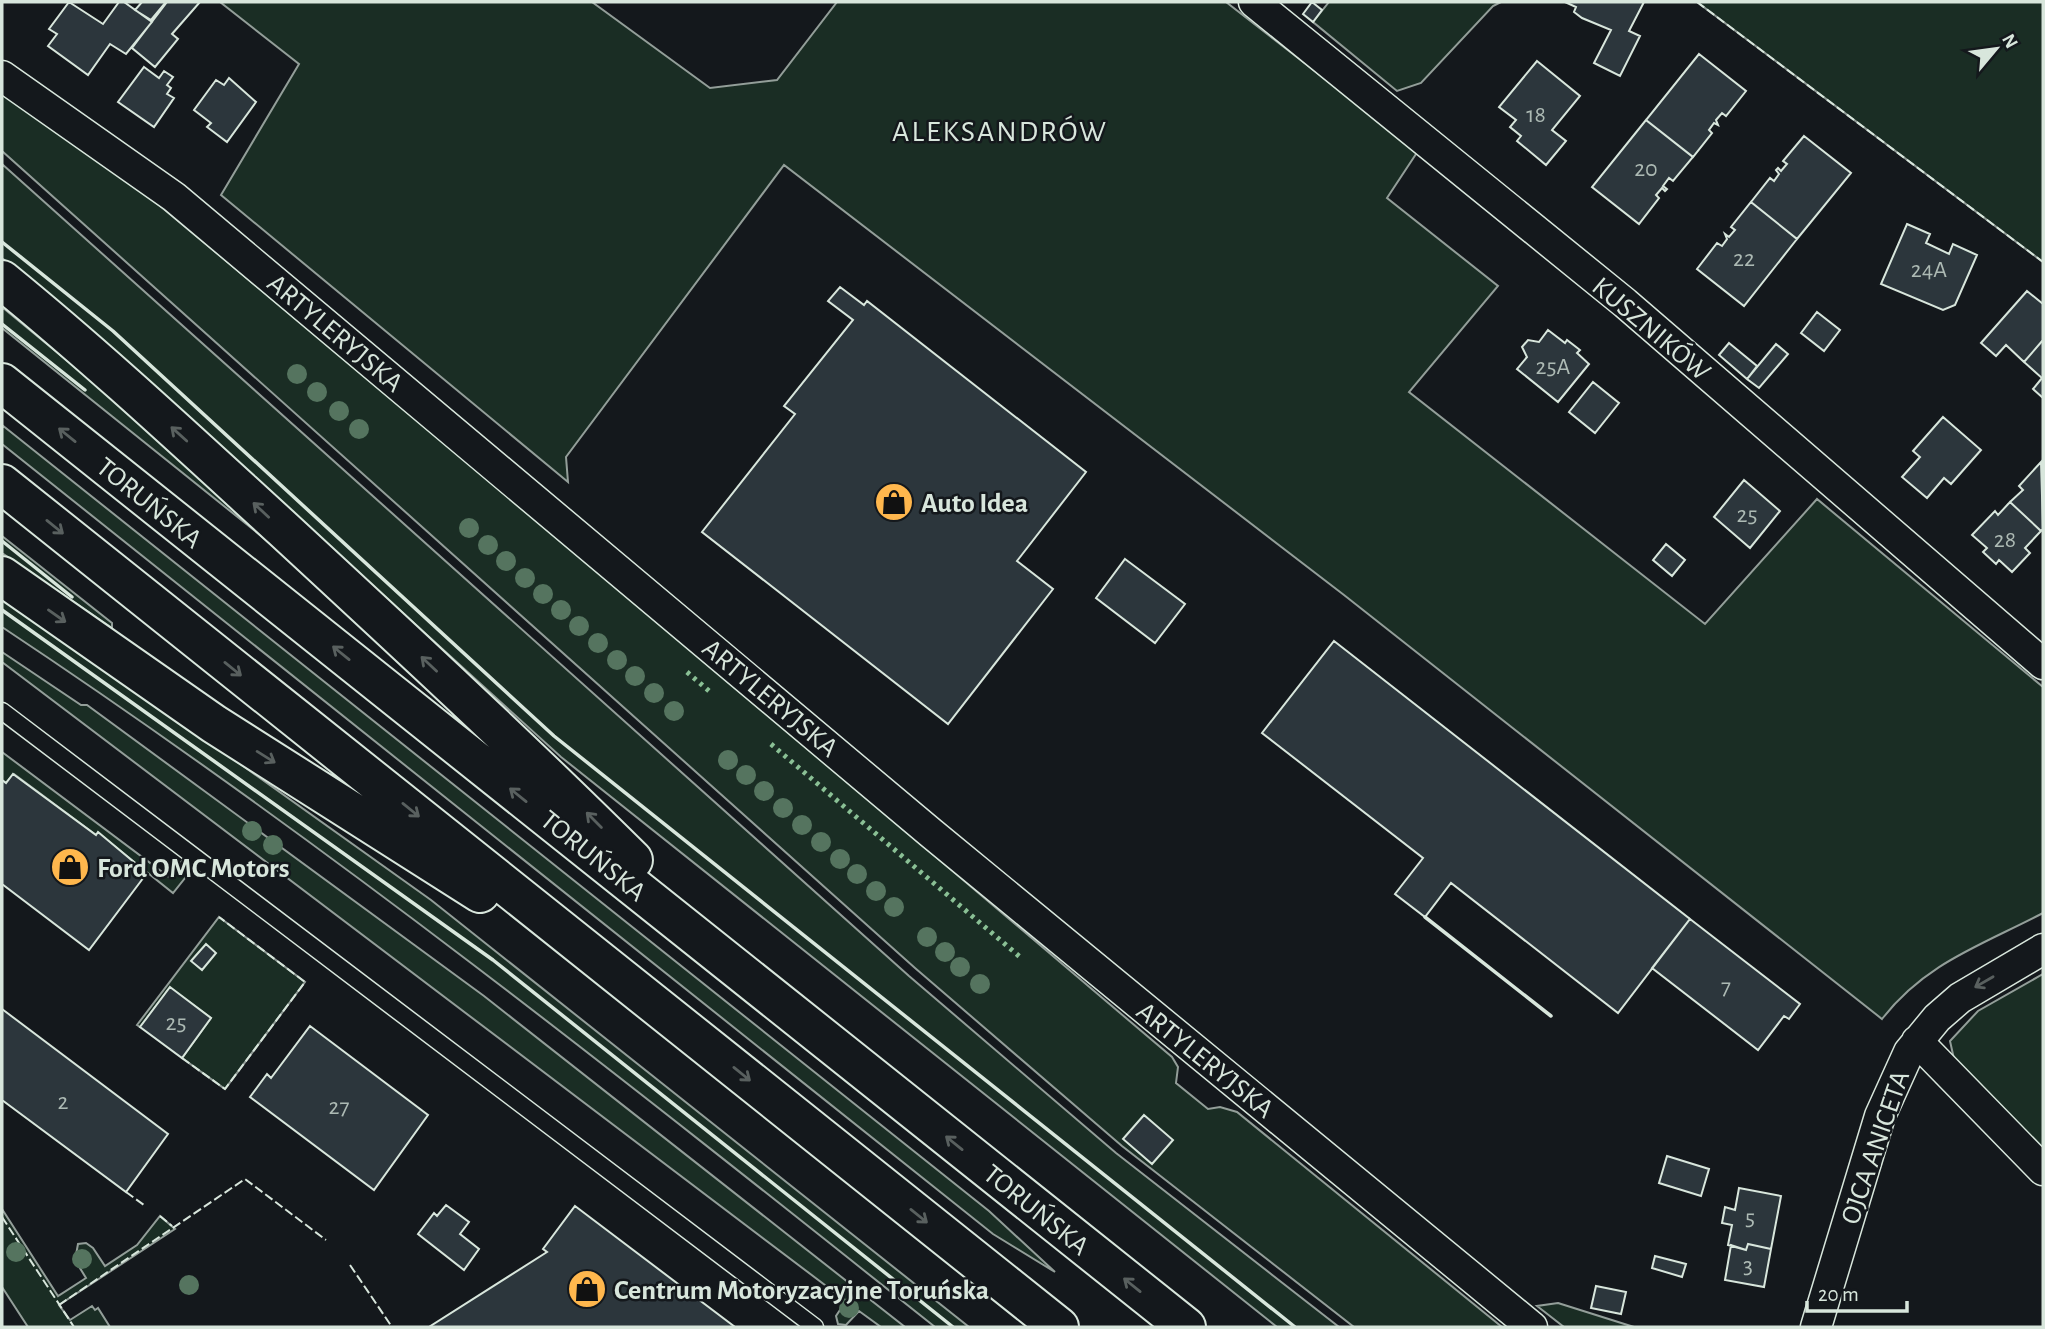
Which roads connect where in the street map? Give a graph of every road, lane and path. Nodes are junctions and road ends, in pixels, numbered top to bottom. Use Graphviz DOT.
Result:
graph roads {
  1 [pos="1254,2"];
  2 [pos="2,76"];
  3 [pos="2,280"];
  4 [pos="2,383"];
  5 [pos="2,484"];
  6 [pos="2,576"];
  7 [pos="2043,664"];
  8 [pos="2,711"];
  9 [pos="2043,949"];
  10 [pos="688,1031"];
  11 [pos="1917,1041"];
  12 [pos="840,1052"];
  13 [pos="2043,1170"];
  14 [pos="815,1327"];
  15 [pos="1059,1327"];
  16 [pos="1185,1327"];
  17 [pos="1532,1327"];
  18 [pos="1816,1327"];
  1 -- 7 [label="street, KUSZNIKÓW"];
  2 -- 17 [label="street, ARTYLERYJSKA"];
  12 -- 3 [label="highway, one-way"];
  12 -- 4 [label="highway, TORUŃSKA, one-way"];
  5 -- 10 [label="highway, one-way"];
  6 -- 10 [label="highway, one-way"];
  8 -- 14 [label="lane"];
  9 -- 11 [label="street, OJCA ANICETA, one-way"];
  10 -- 15 [label="highway, one-way"];
  11 -- 13 [label="street"];
  11 -- 18 [label="street, OJCA ANICETA"];
  16 -- 12 [label="highway, TORUŃSKA, one-way"];
}
